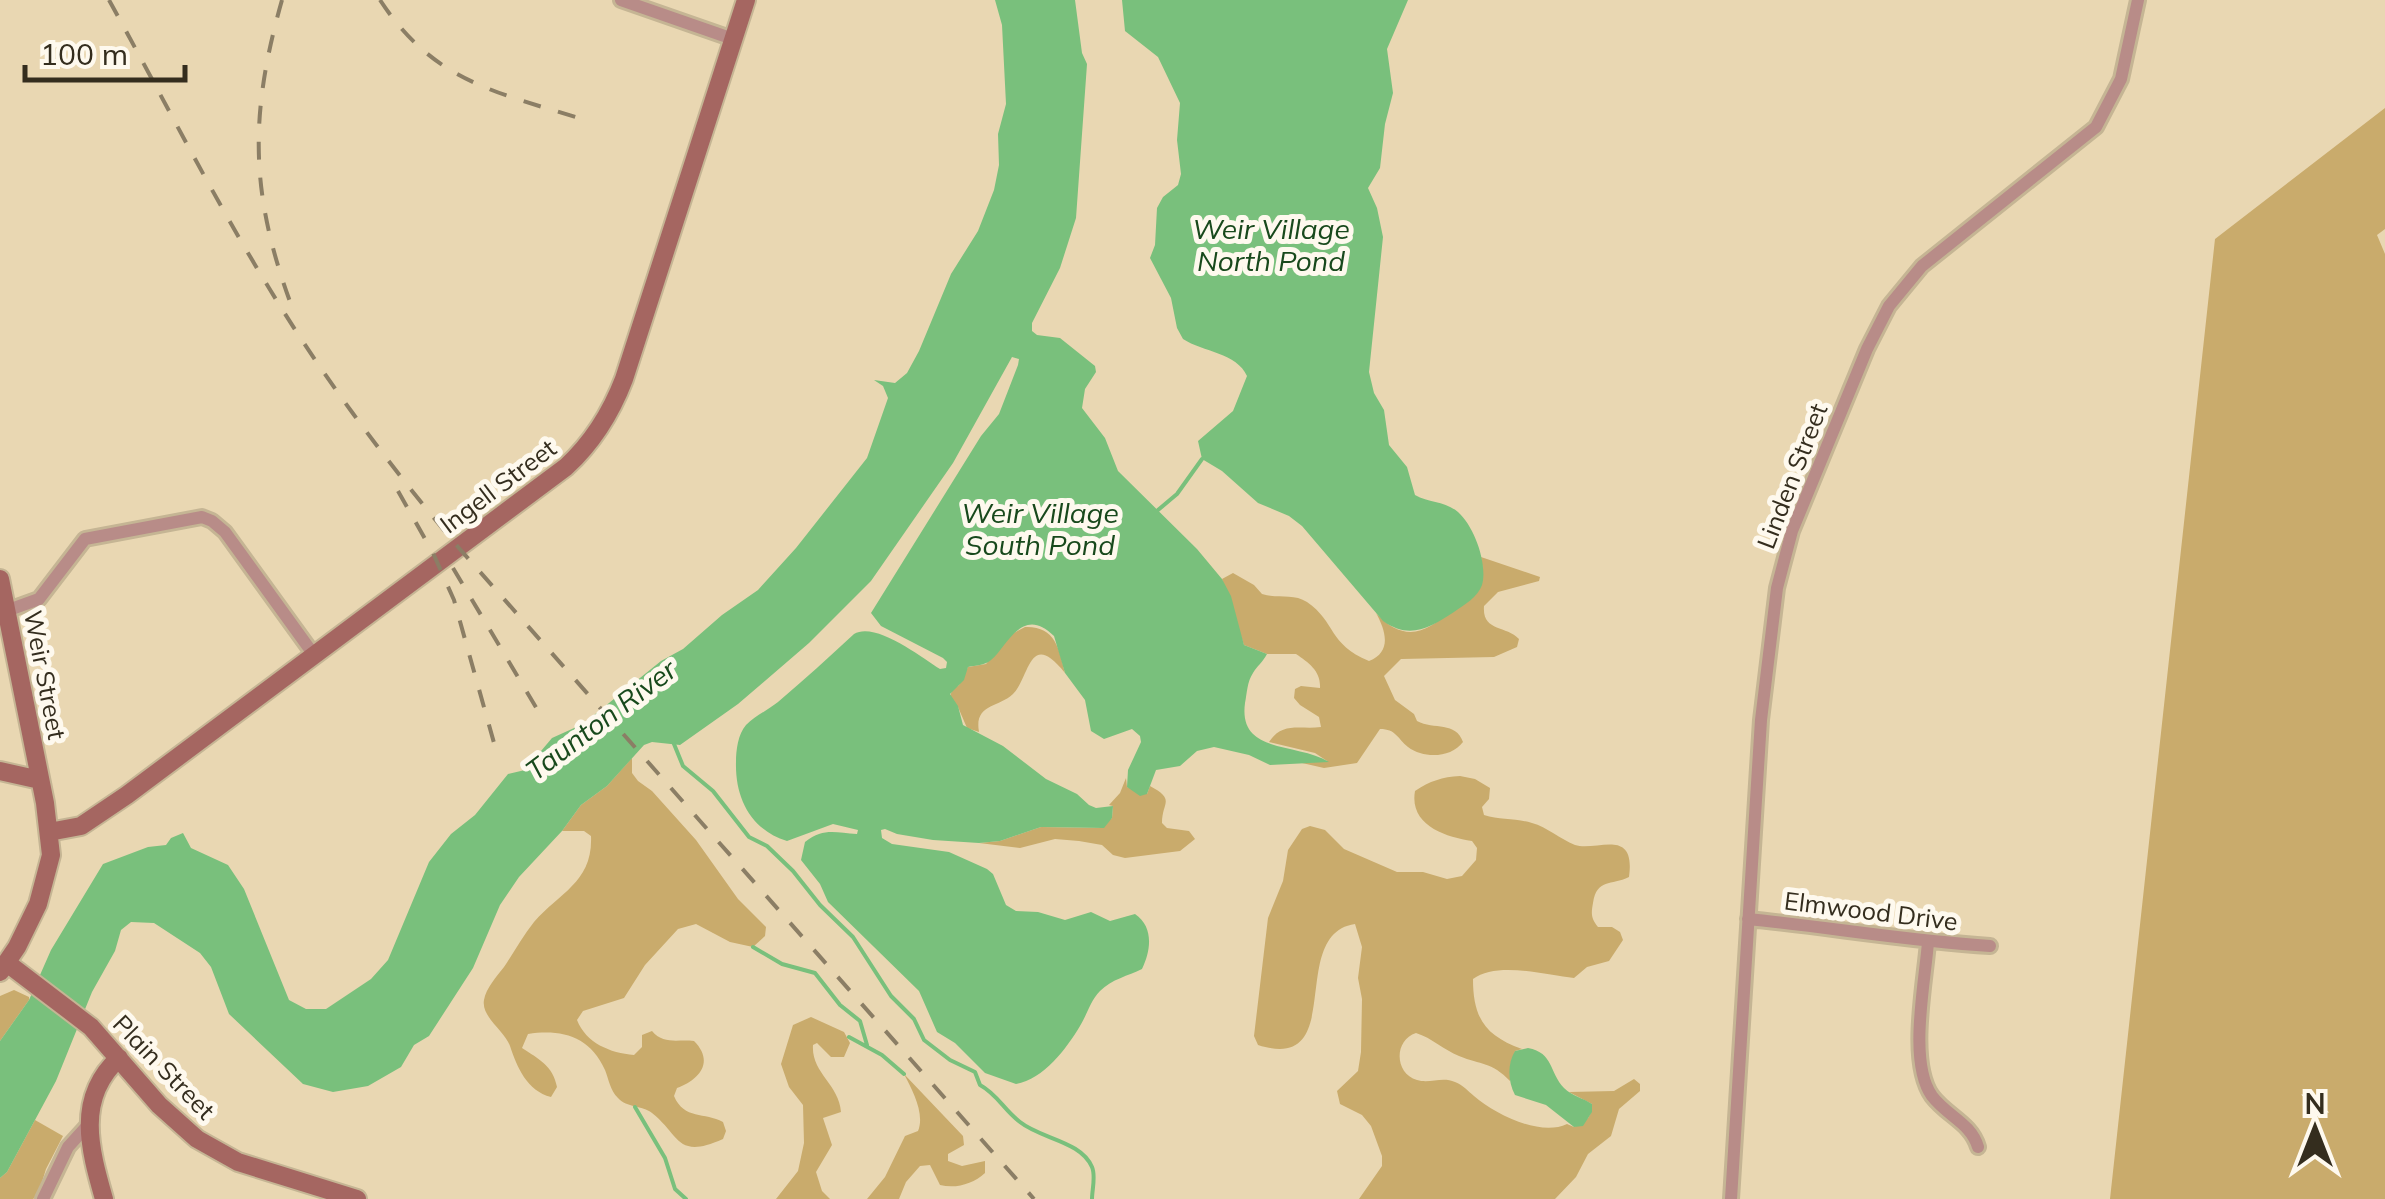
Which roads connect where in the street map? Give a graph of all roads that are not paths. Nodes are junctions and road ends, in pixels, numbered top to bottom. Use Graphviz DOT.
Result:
graph roads {
  1 [pos="621,0"];
  2 [pos="746,0"];
  3 [pos="2138,0"];
  4 [pos="733,39"];
  5 [pos="0,579"];
  6 [pos="6,610"];
  7 [pos="314,655"];
  8 [pos="0,770"];
  9 [pos="40,780"];
  10 [pos="50,832"];
  11 [pos="1748,919"];
  12 [pos="1928,942"];
  13 [pos="1990,946"];
  14 [pos="3,968"];
  15 [pos="123,1064"];
  16 [pos="90,1117"];
  17 [pos="1978,1148"];
  18 [pos="43,1199"];
  19 [pos="104,1199"];
  20 [pos="356,1199"];
  21 [pos="1731,1199"];
  1 -- 4 [label="street"];
  2 -- 4 [label="street, Ingell Street"];
  3 -- 11 [label="street, Linden Street"];
  4 -- 7 [label="street, Ingell Street"];
  5 -- 6 [label="street, Weir Street"];
  6 -- 7 [label="street"];
  6 -- 9 [label="street, Weir Street"];
  7 -- 10 [label="street, Ingell Street"];
  8 -- 9 [label="street"];
  9 -- 10 [label="street, Weir Street"];
  10 -- 14 [label="street, Weir Street"];
  11 -- 12 [label="street, Elmwood Drive"];
  11 -- 21 [label="street, Linden Street"];
  12 -- 13 [label="street, Elmwood Drive"];
  12 -- 17 [label="street"];
  14 -- 15 [label="street, Plain Street"];
  15 -- 16 [label="street"];
  15 -- 20 [label="street, Plain Street"];
  16 -- 18 [label="street"];
  16 -- 19 [label="street"];
}
